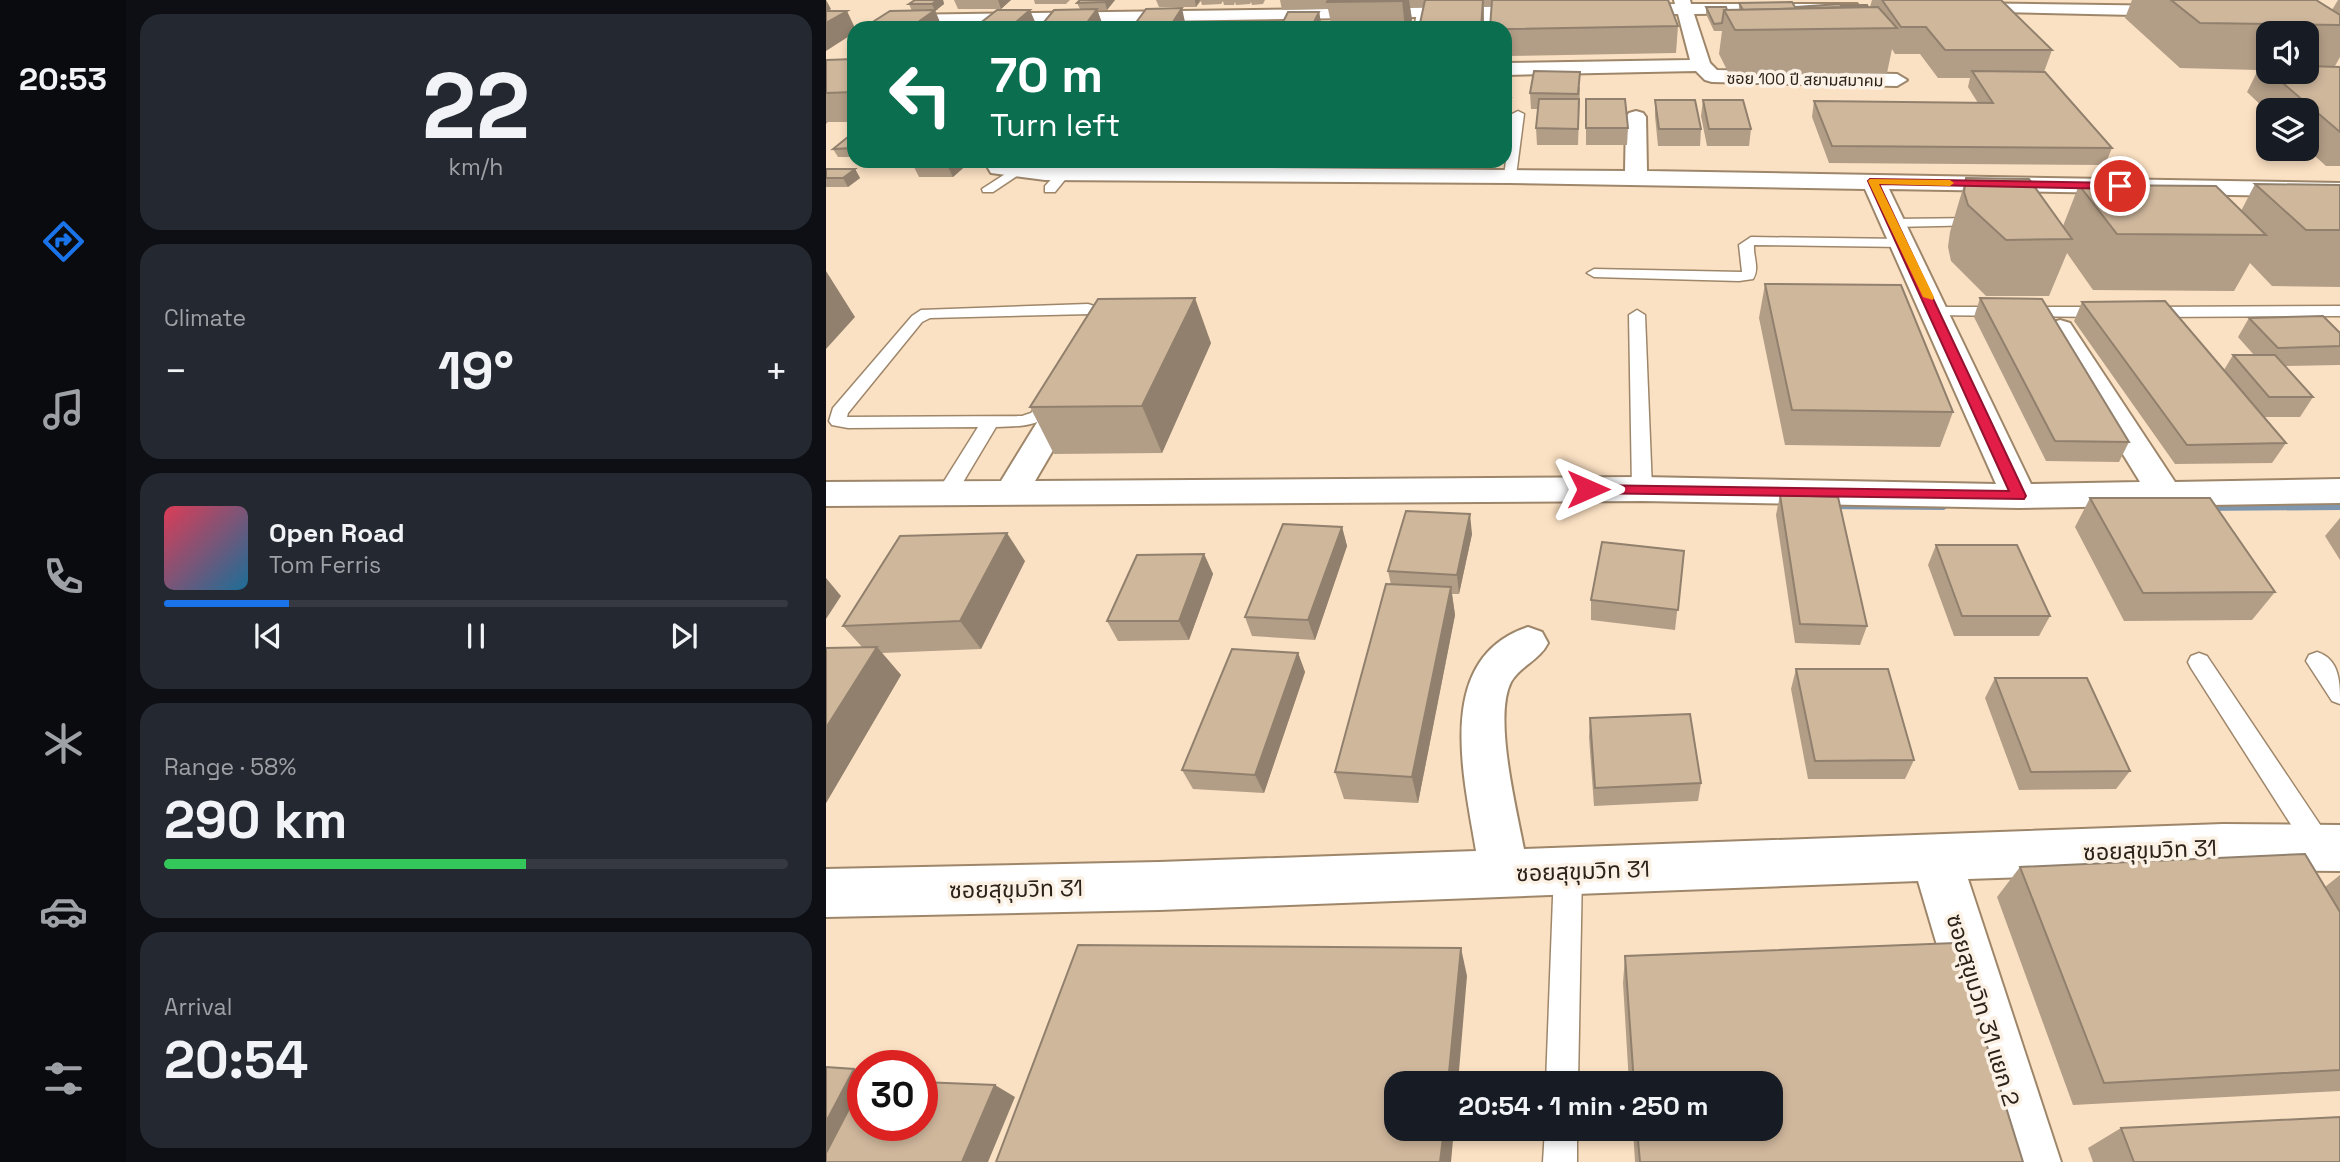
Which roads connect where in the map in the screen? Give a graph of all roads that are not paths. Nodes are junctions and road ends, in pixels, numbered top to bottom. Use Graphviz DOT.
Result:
graph roads {
  1 [pos="1148,0"];
  2 [pos="1683,5"];
  3 [pos="1507,6"];
  4 [pos="1874,7"];
  5 [pos="1941,8"];
  6 [pos="1562,10"];
  7 [pos="1602,10"];
  8 [pos="2198,12"];
  9 [pos="897,20"];
  10 [pos="1420,20"];
  11 [pos="1488,20"];
  12 [pos="974,21"];
  13 [pos="1130,21"];
  14 [pos="1323,21"];
  15 [pos="1701,65"];
  16 [pos="1512,69"];
  17 [pos="1897,80"];
  18 [pos="1518,114"];
  19 [pos="1636,117"];
  20 [pos="1512,160"];
  21 [pos="1007,168"];
  22 [pos="1015,168"];
  23 [pos="1255,168"];
  24 [pos="1297,168"];
  25 [pos="1511,168"];
  26 [pos="1510,176"];
  27 [pos="1636,178"];
  28 [pos="1873,181"];
  29 [pos="988,189"];
  30 [pos="2340,190"];
  31 [pos="1996,222"];
  32 [pos="1898,233"];
  33 [pos="1594,273"];
  34 [pos="1122,306"];
  35 [pos="2340,311"];
  36 [pos="1936,312"];
  37 [pos="1637,315"];
  38 [pos="2060,330"];
  39 [pos="991,421"];
  40 [pos="1643,489"];
  41 [pos="2340,491"];
  42 [pos="1011,493"];
  43 [pos="2164,493"];
  44 [pos="826,494"];
  45 [pos="946,494"];
  46 [pos="2019,496"];
  47 [pos="1528,642"];
  48 [pos="2317,661"];
  49 [pos="2199,663"];
  50 [pos="2340,694"];
  51 [pos="2330,847"];
  52 [pos="1936,858"];
  53 [pos="1568,871"];
  54 [pos="1504,873"];
  55 [pos="826,893"];
  56 [pos="1562,1071"];
  57 [pos="1561,1141"];
  58 [pos="1560,1162"];
  59 [pos="2031,1162"];
  1 -- 13 [label="street"];
  2 -- 4 [label="street"];
  2 -- 7 [label="street"];
  2 -- 15 [label="street, ซอย 100 ปี สยามสมาคม"];
  3 -- 6 [label="street"];
  3 -- 11 [label="street"];
  5 -- 8 [label="street"];
  9 -- 12 [label="street"];
  10 -- 11 [label="street"];
  10 -- 14 [label="street"];
  15 -- 16 [label="street"];
  15 -- 17 [label="street, ซอย 100 ปี สยามสมาคม"];
  18 -- 20 [label="lane"];
  19 -- 27 [label="street"];
  21 -- 29 [label="lane"];
  22 -- 23 [label="street"];
  24 -- 26 [label="street"];
  25 -- 26 [label="lane"];
  26 -- 27 [label="street"];
  27 -- 28 [label="street"];
  28 -- 30 [label="street"];
  28 -- 32 [label="street"];
  31 -- 32 [label="lane"];
  32 -- 33 [label="lane"];
  32 -- 36 [label="street"];
  34 -- 42 [label="street"];
  35 -- 36 [label="lane"];
  36 -- 46 [label="street"];
  37 -- 40 [label="lane"];
  38 -- 43 [label="street"];
  39 -- 39 [label="lane"];
  39 -- 45 [label="lane"];
  40 -- 42 [label="street"];
  40 -- 46 [label="street"];
  41 -- 43 [label="street"];
  42 -- 45 [label="street"];
  43 -- 46 [label="street"];
  44 -- 45 [label="street"];
  47 -- 54 [label="street"];
  48 -- 50 [label="lane"];
  49 -- 51 [label="lane"];
  51 -- 52 [label="street, ซอยสุขุมวิท 31"];
  52 -- 53 [label="street, ซอยสุขุมวิท 31"];
  52 -- 59 [label="street, ซอยสุขุมวิท 31 แยก 2"];
  53 -- 54 [label="street, ซอยสุขุมวิท 31"];
  53 -- 56 [label="lane"];
  54 -- 55 [label="street, ซอยสุขุมวิท 31"];
  57 -- 58 [label="lane"];
}
